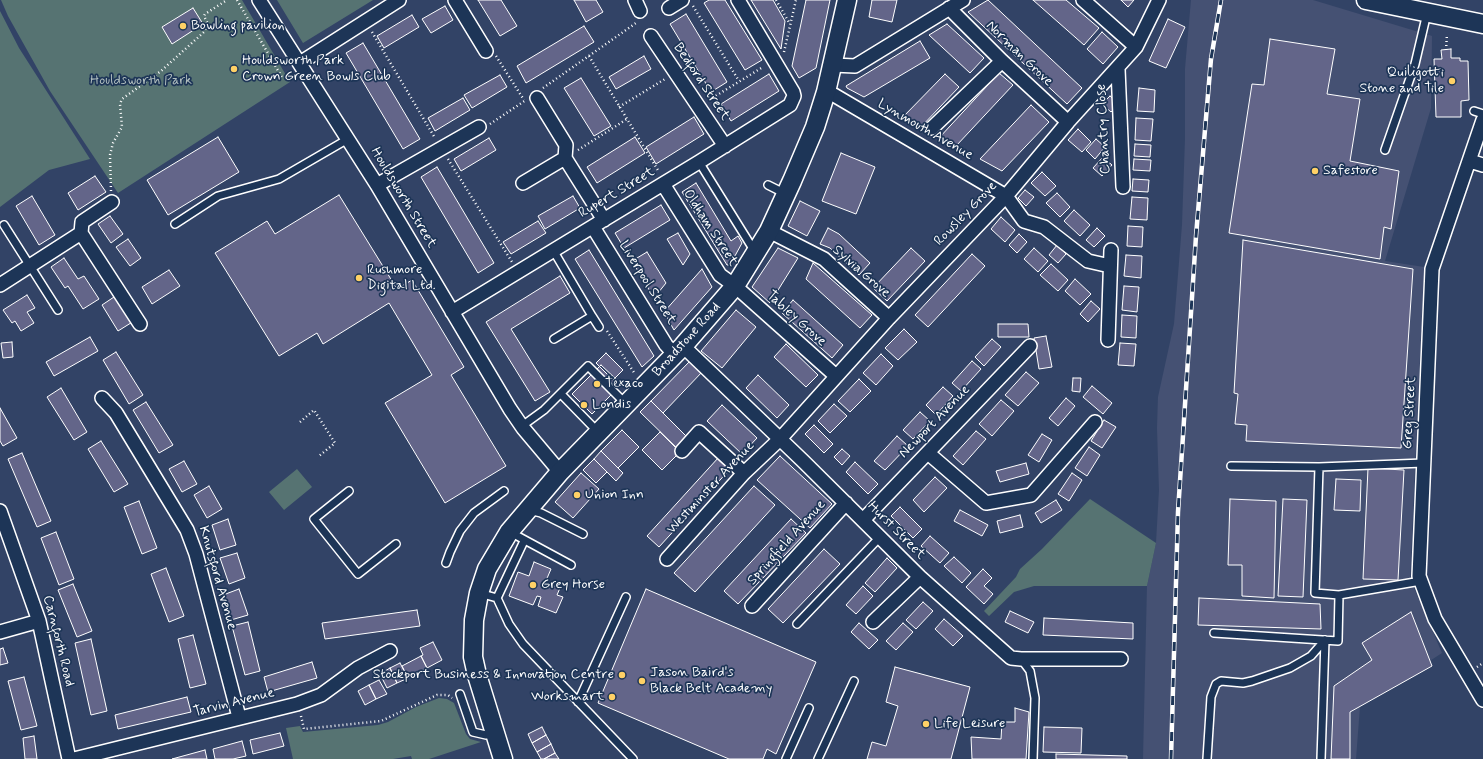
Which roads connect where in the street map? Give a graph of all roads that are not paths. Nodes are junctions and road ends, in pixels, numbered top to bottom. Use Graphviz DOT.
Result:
graph roads {
  1 [pos="259,0"];
  2 [pos="399,0"];
  3 [pos="455,0"];
  4 [pos="682,0"];
  5 [pos="738,0"];
  6 [pos="847,0"];
  7 [pos="963,0"];
  8 [pos="1083,0"];
  9 [pos="1159,0"];
  10 [pos="1366,0"];
  11 [pos="669,8"];
  12 [pos="949,8"];
  13 [pos="1427,13"];
  14 [pos="1483,24"];
  15 [pos="651,36"];
  16 [pos="1136,47"];
  17 [pos="486,51"];
  18 [pos="1002,61"];
  19 [pos="300,63"];
  20 [pos="833,65"];
  21 [pos="1118,69"];
  22 [pos="826,92"];
  23 [pos="533,96"];
  24 [pos="1483,114"];
  25 [pos="1478,115"];
  26 [pos="1068,122"];
  27 [pos="479,127"];
  28 [pos="932,128"];
  29 [pos="348,139"];
  30 [pos="725,146"];
  31 [pos="1385,150"];
  32 [pos="565,158"];
  33 [pos="1470,161"];
  34 [pos="699,162"];
  35 [pos="1483,164"];
  36 [pos="523,183"];
  37 [pos="664,183"];
  38 [pos="377,184"];
  39 [pos="768,185"];
  40 [pos="1123,187"];
  41 [pos="786,194"];
  42 [pos="1006,196"];
  43 [pos="112,202"];
  44 [pos="604,220"];
  45 [pos="175,224"];
  46 [pos="4,225"];
  47 [pos="593,226"];
  48 [pos="769,231"];
  49 [pos="81,233"];
  50 [pos="553,250"];
  51 [pos="1111,250"];
  52 [pos="756,253"];
  53 [pos="30,266"];
  54 [pos="1110,266"];
  55 [pos="0,285"];
  56 [pos="735,286"];
  57 [pos="58,310"];
  58 [pos="452,312"];
  59 [pos="592,316"];
  60 [pos="889,318"];
  61 [pos="140,324"];
  62 [pos="599,327"];
  63 [pos="554,339"];
  64 [pos="1108,340"];
  65 [pos="1030,346"];
  66 [pos="679,351"];
  67 [pos="836,376"];
  68 [pos="561,394"];
  69 [pos="102,398"];
  70 [pos="626,404"];
  71 [pos="1094,422"];
  72 [pos="522,426"];
  73 [pos="598,432"];
  74 [pos="780,439"];
  75 [pos="682,451"];
  76 [pos="928,452"];
  77 [pos="1424,463"];
  78 [pos="1232,466"];
  79 [pos="1319,467"];
  80 [pos="560,472"];
  81 [pos="744,474"];
  82 [pos="349,490"];
  83 [pos="504,491"];
  84 [pos="846,503"];
  85 [pos="527,509"];
  86 [pos="0,511"];
  87 [pos="863,520"];
  88 [pos="583,534"];
  89 [pos="517,536"];
  90 [pos="880,537"];
  91 [pos="396,544"];
  92 [pos="667,559"];
  93 [pos="446,563"];
  94 [pos="571,565"];
  95 [pos="920,577"];
  96 [pos="1421,582"];
  97 [pos="479,593"];
  98 [pos="1339,595"];
  99 [pos="626,597"];
  100 [pos="497,598"];
  101 [pos="752,606"];
  102 [pos="39,621"];
  103 [pos="873,622"];
  104 [pos="797,624"];
  105 [pos="0,632"];
  106 [pos="1214,633"];
  107 [pos="1325,640"];
  108 [pos="390,651"];
  109 [pos="1021,659"];
  110 [pos="1121,659"];
  111 [pos="854,681"];
  112 [pos="460,694"];
  113 [pos="1483,700"];
  114 [pos="578,702"];
  115 [pos="809,708"];
  116 [pos="239,718"];
  117 [pos="494,733"];
  118 [pos="69,759"];
  119 [pos="74,759"];
  120 [pos="503,759"];
  121 [pos="634,759"];
  122 [pos="786,759"];
  123 [pos="818,759"];
  124 [pos="1033,759"];
  125 [pos="1207,759"];
  126 [pos="1321,759"];
  1 -- 19 [label="street, Houldsworth Street"];
  2 -- 19 [label="street"];
  3 -- 17 [label="street"];
  4 -- 11 [label="street"];
  5 -- 30 [label="street, Rupert Street"];
  6 -- 20 [label="main road, Broadstone Road"];
  7 -- 12 [label="street"];
  8 -- 16 [label="street"];
  9 -- 16 [label="street, Rowsley Grove"];
  10 -- 13 [label="main road"];
  12 -- 18 [label="street, Norman Grove"];
  12 -- 20 [label="street"];
  13 -- 14 [label="main road"];
  13 -- 31 [label="lane"];
  15 -- 30 [label="street, Bedford Street"];
  16 -- 21 [label="street, Rowsley Grove"];
  18 -- 26 [label="street, Norman Grove"];
  18 -- 28 [label="street"];
  19 -- 29 [label="street, Houldsworth Street"];
  20 -- 22 [label="main road, Broadstone Road"];
  21 -- 26 [label="street, Rowsley Grove"];
  21 -- 40 [label="street, Chantry Close"];
  22 -- 41 [label="main road, Broadstone Road"];
  22 -- 42 [label="street, Lynmouth Avenue"];
  23 -- 32 [label="street"];
  24 -- 25 [label="lane"];
  25 -- 33 [label="street, Greg Street"];
  26 -- 42 [label="street, Rowsley Grove"];
  27 -- 38 [label="street"];
  29 -- 38 [label="street, Houldsworth Street"];
  29 -- 45 [label="lane"];
  30 -- 34 [label="street, Rupert Street"];
  32 -- 36 [label="street"];
  32 -- 44 [label="street"];
  33 -- 35 [label="street"];
  33 -- 77 [label="street, Greg Street"];
  34 -- 37 [label="street, Rupert Street"];
  34 -- 52 [label="lane"];
  37 -- 44 [label="street, Rupert Street"];
  37 -- 56 [label="street, Oldham Street"];
  38 -- 58 [label="street, Houldsworth Street"];
  39 -- 41 [label="lane"];
  41 -- 48 [label="main road, Broadstone Road"];
  42 -- 54 [label="street"];
  42 -- 60 [label="street, Rowsley Grove"];
  43 -- 49 [label="street"];
  44 -- 47 [label="street, Rupert Street"];
  46 -- 53 [label="lane"];
  47 -- 50 [label="street, Rupert Street"];
  47 -- 66 [label="street, Liverpool Street"];
  48 -- 52 [label="main road, Broadstone Road"];
  48 -- 60 [label="street, Sylvia Grove"];
  49 -- 53 [label="street"];
  49 -- 61 [label="street"];
  50 -- 58 [label="street, Rupert Street"];
  50 -- 59 [label="lane"];
  51 -- 54 [label="street"];
  52 -- 56 [label="main road, Broadstone Road"];
  53 -- 55 [label="street"];
  53 -- 57 [label="lane"];
  54 -- 64 [label="street"];
  56 -- 66 [label="main road, Broadstone Road"];
  56 -- 67 [label="street, Tabley Grove"];
  58 -- 72 [label="street, Houldsworth Street"];
  59 -- 62 [label="lane"];
  59 -- 63 [label="lane"];
  60 -- 67 [label="street, Rowsley Grove"];
  65 -- 76 [label="street, Newport Avenue"];
  66 -- 70 [label="main road, Broadstone Road"];
  66 -- 74 [label="street, Hurst Street"];
  67 -- 74 [label="street, Rowsley Grove"];
  68 -- 70 [label="lane"];
  68 -- 72 [label="lane"];
  68 -- 73 [label="lane"];
  69 -- 116 [label="street, Knutsford Avenue"];
  70 -- 73 [label="main road, Broadstone Road"];
  71 -- 76 [label="street"];
  72 -- 80 [label="street, Houldsworth Street"];
  73 -- 80 [label="main road, Broadstone Road"];
  74 -- 81 [label="street, Westminster Avenue"];
  74 -- 84 [label="street, Hurst Street"];
  75 -- 81 [label="street"];
  76 -- 87 [label="street, Newport Avenue"];
  77 -- 79 [label="lane"];
  77 -- 96 [label="street, Greg Street"];
  78 -- 79 [label="lane"];
  79 -- 98 [label="lane"];
  80 -- 85 [label="main road, Broadstone Road"];
  81 -- 92 [label="street, Westminster Avenue"];
  82 -- 91 [label="lane"];
  83 -- 93 [label="lane"];
  84 -- 87 [label="street, Hurst Street"];
  84 -- 101 [label="street, Springfield Avenue"];
  85 -- 88 [label="lane"];
  85 -- 89 [label="main road, Broadstone Road"];
  86 -- 102 [label="street, Carnforth Road"];
  87 -- 90 [label="street, Hurst Street"];
  89 -- 94 [label="lane"];
  89 -- 97 [label="main road, Broadstone Road"];
  89 -- 100 [label="lane"];
  90 -- 95 [label="street, Hurst Street"];
  90 -- 104 [label="lane"];
  95 -- 103 [label="street"];
  95 -- 109 [label="street, Hurst Street"];
  96 -- 98 [label="lane"];
  96 -- 113 [label="street, Greg Street"];
  97 -- 100 [label="lane"];
  97 -- 117 [label="main road, Broadstone Road"];
  98 -- 107 [label="lane"];
  99 -- 114 [label="lane"];
  100 -- 114 [label="lane"];
  102 -- 105 [label="street"];
  102 -- 118 [label="street, Carnforth Road"];
  106 -- 107 [label="lane"];
  107 -- 125 [label="lane"];
  107 -- 126 [label="lane"];
  108 -- 116 [label="street, Tarvin Avenue"];
  109 -- 110 [label="street, Hurst Street"];
  109 -- 124 [label="lane"];
  111 -- 123 [label="lane"];
  112 -- 117 [label="lane"];
  114 -- 121 [label="lane"];
  115 -- 122 [label="lane"];
  116 -- 119 [label="street, Tarvin Avenue"];
  117 -- 120 [label="main road, Broadstone Road"];
}
